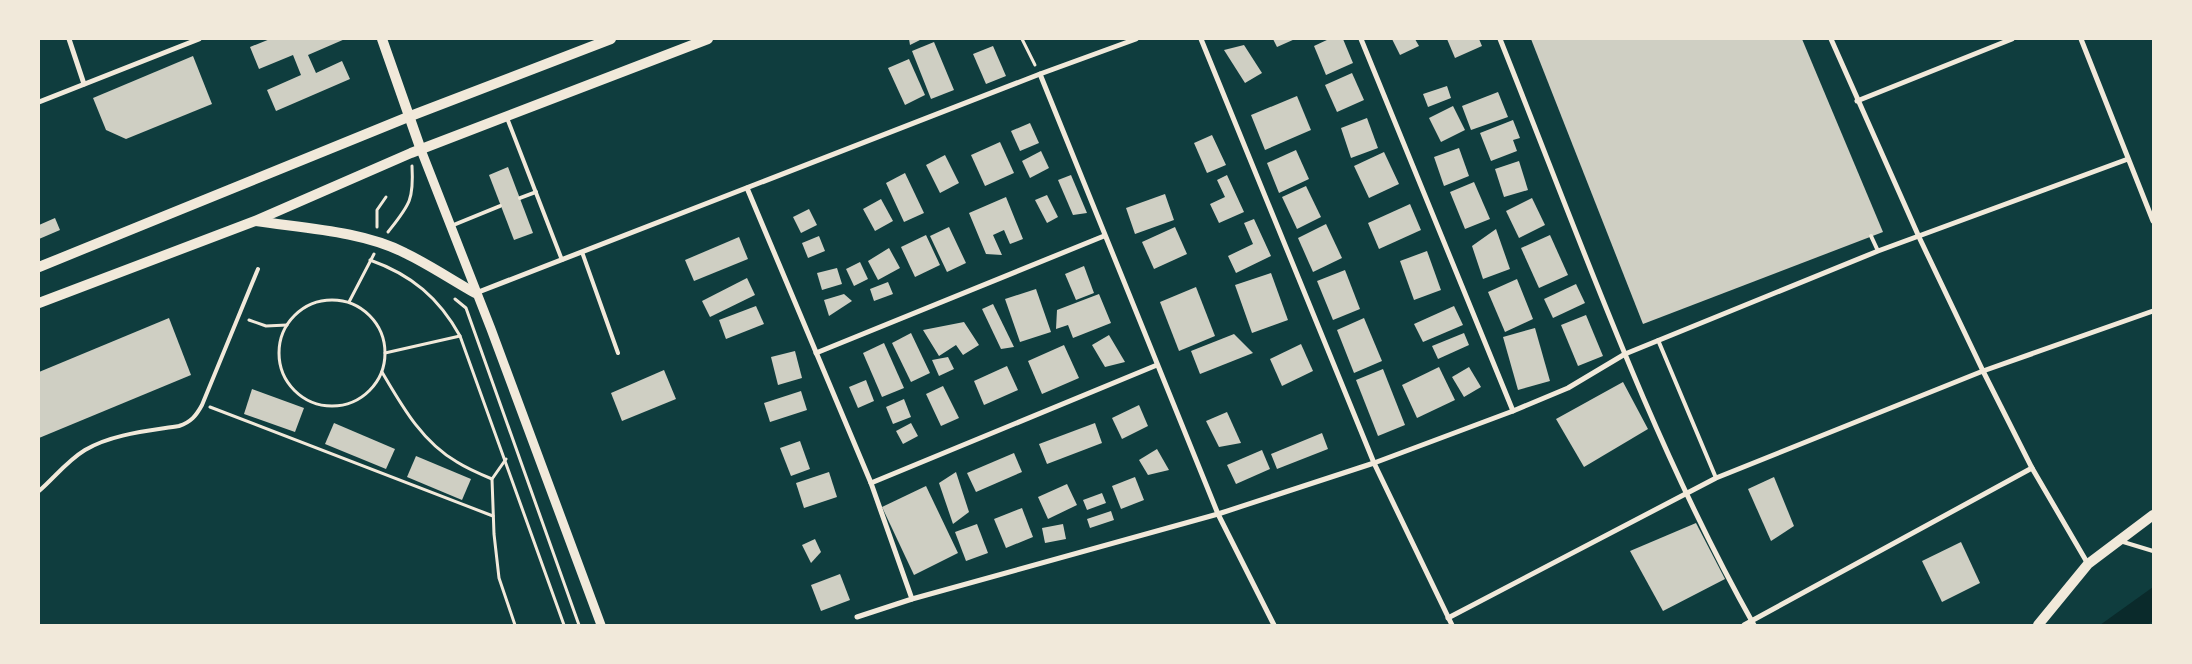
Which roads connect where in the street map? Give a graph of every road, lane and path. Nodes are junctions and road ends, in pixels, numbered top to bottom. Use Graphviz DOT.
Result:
graph roads {
  1 [pos="69,39"];
  2 [pos="199,39"];
  3 [pos="382,39"];
  4 [pos="611,39"];
  5 [pos="708,39"];
  6 [pos="1022,39"];
  7 [pos="1136,39"];
  8 [pos="1201,39"];
  9 [pos="1361,39"];
  10 [pos="1500,39"];
  11 [pos="1831,39"];
  12 [pos="2012,39"];
  13 [pos="2081,39"];
  14 [pos="1040,74"];
  15 [pos="84,84"];
  16 [pos="1857,101"];
  17 [pos="39,102"];
  18 [pos="506,116"];
  19 [pos="408,118"];
  20 [pos="421,150"];
  21 [pos="2128,159"];
  22 [pos="413,185"];
  23 [pos="747,188"];
  24 [pos="536,192"];
  25 [pos="386,197"];
  26 [pos="520,198"];
  27 [pos="500,206"];
  28 [pos="254,221"];
  29 [pos="2153,221"];
  30 [pos="451,226"];
  31 [pos="1104,236"];
  32 [pos="1871,236"];
  33 [pos="1919,237"];
  34 [pos="377,247"];
  35 [pos="1878,251"];
  36 [pos="582,252"];
  37 [pos="370,260"];
  38 [pos="562,260"];
  39 [pos="39,267"];
  40 [pos="258,269"];
  41 [pos="475,293"];
  42 [pos="452,296"];
  43 [pos="349,302"];
  44 [pos="39,303"];
  45 [pos="2153,311"];
  46 [pos="239,316"];
  47 [pos="287,325"];
  48 [pos="460,336"];
  49 [pos="1658,340"];
  50 [pos="385,353"];
  51 [pos="618,353"];
  52 [pos="816,353"];
  53 [pos="1626,354"];
  54 [pos="1157,364"];
  55 [pos="1983,371"];
  56 [pos="382,372"];
  57 [pos="202,404"];
  58 [pos="1514,411"];
  59 [pos="506,459"];
  60 [pos="1374,463"];
  61 [pos="2032,468"];
  62 [pos="1716,478"];
  63 [pos="492,479"];
  64 [pos="871,483"];
  65 [pos="39,490"];
  66 [pos="1685,492"];
  67 [pos="1218,514"];
  68 [pos="2153,515"];
  69 [pos="493,516"];
  70 [pos="2119,541"];
  71 [pos="2153,551"];
  72 [pos="2088,564"];
  73 [pos="912,599"];
  74 [pos="857,617"];
  75 [pos="1448,618"];
  76 [pos="1752,623"];
  77 [pos="515,625"];
  78 [pos="564,625"];
  79 [pos="579,625"];
  80 [pos="601,625"];
  81 [pos="1274,625"];
  82 [pos="1452,625"];
  83 [pos="1744,625"];
  84 [pos="2038,625"];
  1 -- 15 [label="street"];
  2 -- 15 [label="street"];
  3 -- 19 [label="main road"];
  4 -- 19 [label="main road"];
  5 -- 18 [label="main road"];
  6 -- 14 [label="path"];
  7 -- 14 [label="street"];
  8 -- 60 [label="street"];
  9 -- 58 [label="street"];
  10 -- 53 [label="street"];
  11 -- 16 [label="street"];
  12 -- 16 [label="street"];
  13 -- 21 [label="street"];
  14 -- 23 [label="street"];
  14 -- 31 [label="street"];
  15 -- 17 [label="street"];
  16 -- 33 [label="street"];
  18 -- 20 [label="main road"];
  18 -- 24 [label="lane"];
  19 -- 20 [label="main road"];
  19 -- 39 [label="main road"];
  20 -- 28 [label="main road"];
  20 -- 30 [label="street"];
  21 -- 29 [label="street"];
  21 -- 33 [label="street"];
  22 -- 34 [label="path"];
  23 -- 36 [label="street"];
  23 -- 52 [label="street"];
  24 -- 26 [label="lane"];
  24 -- 38 [label="lane"];
  25 -- 34 [label="path"];
  27 -- 30 [label="lane"];
  28 -- 34 [label="main road"];
  28 -- 44 [label="main road"];
  30 -- 41 [label="street"];
  31 -- 52 [label="street"];
  31 -- 54 [label="street"];
  32 -- 35 [label="lane"];
  33 -- 35 [label="street"];
  33 -- 55 [label="street"];
  34 -- 37 [label="path"];
  34 -- 41 [label="main road"];
  35 -- 49 [label="street"];
  36 -- 38 [label="street"];
  36 -- 51 [label="lane"];
  37 -- 43 [label="path"];
  37 -- 48 [label="path"];
  38 -- 41 [label="street"];
  40 -- 46 [label="lane"];
  41 -- 80 [label="street"];
  42 -- 79 [label="path"];
  43 -- 47 [label="path"];
  43 -- 50 [label="path"];
  45 -- 55 [label="street"];
  46 -- 47 [label="path"];
  46 -- 57 [label="lane"];
  47 -- 56 [label="path"];
  48 -- 50 [label="path"];
  48 -- 59 [label="path"];
  49 -- 53 [label="street"];
  49 -- 62 [label="lane"];
  50 -- 56 [label="path"];
  52 -- 64 [label="street"];
  53 -- 58 [label="street"];
  53 -- 66 [label="street"];
  54 -- 64 [label="street"];
  54 -- 67 [label="street"];
  55 -- 61 [label="street"];
  55 -- 62 [label="street"];
  56 -- 63 [label="path"];
  57 -- 65 [label="lane"];
  57 -- 69 [label="path"];
  58 -- 60 [label="street"];
  59 -- 63 [label="path"];
  59 -- 78 [label="path"];
  60 -- 67 [label="street"];
  60 -- 75 [label="street"];
  61 -- 72 [label="street"];
  61 -- 76 [label="street"];
  62 -- 66 [label="street"];
  63 -- 69 [label="path"];
  64 -- 73 [label="street"];
  66 -- 75 [label="street"];
  66 -- 76 [label="street"];
  67 -- 73 [label="street"];
  67 -- 81 [label="street"];
  68 -- 70 [label="main road"];
  69 -- 77 [label="path"];
  70 -- 71 [label="lane"];
  70 -- 72 [label="main road"];
  72 -- 84 [label="main road"];
  73 -- 74 [label="street"];
  75 -- 82 [label="street"];
  76 -- 83 [label="street"];
}
